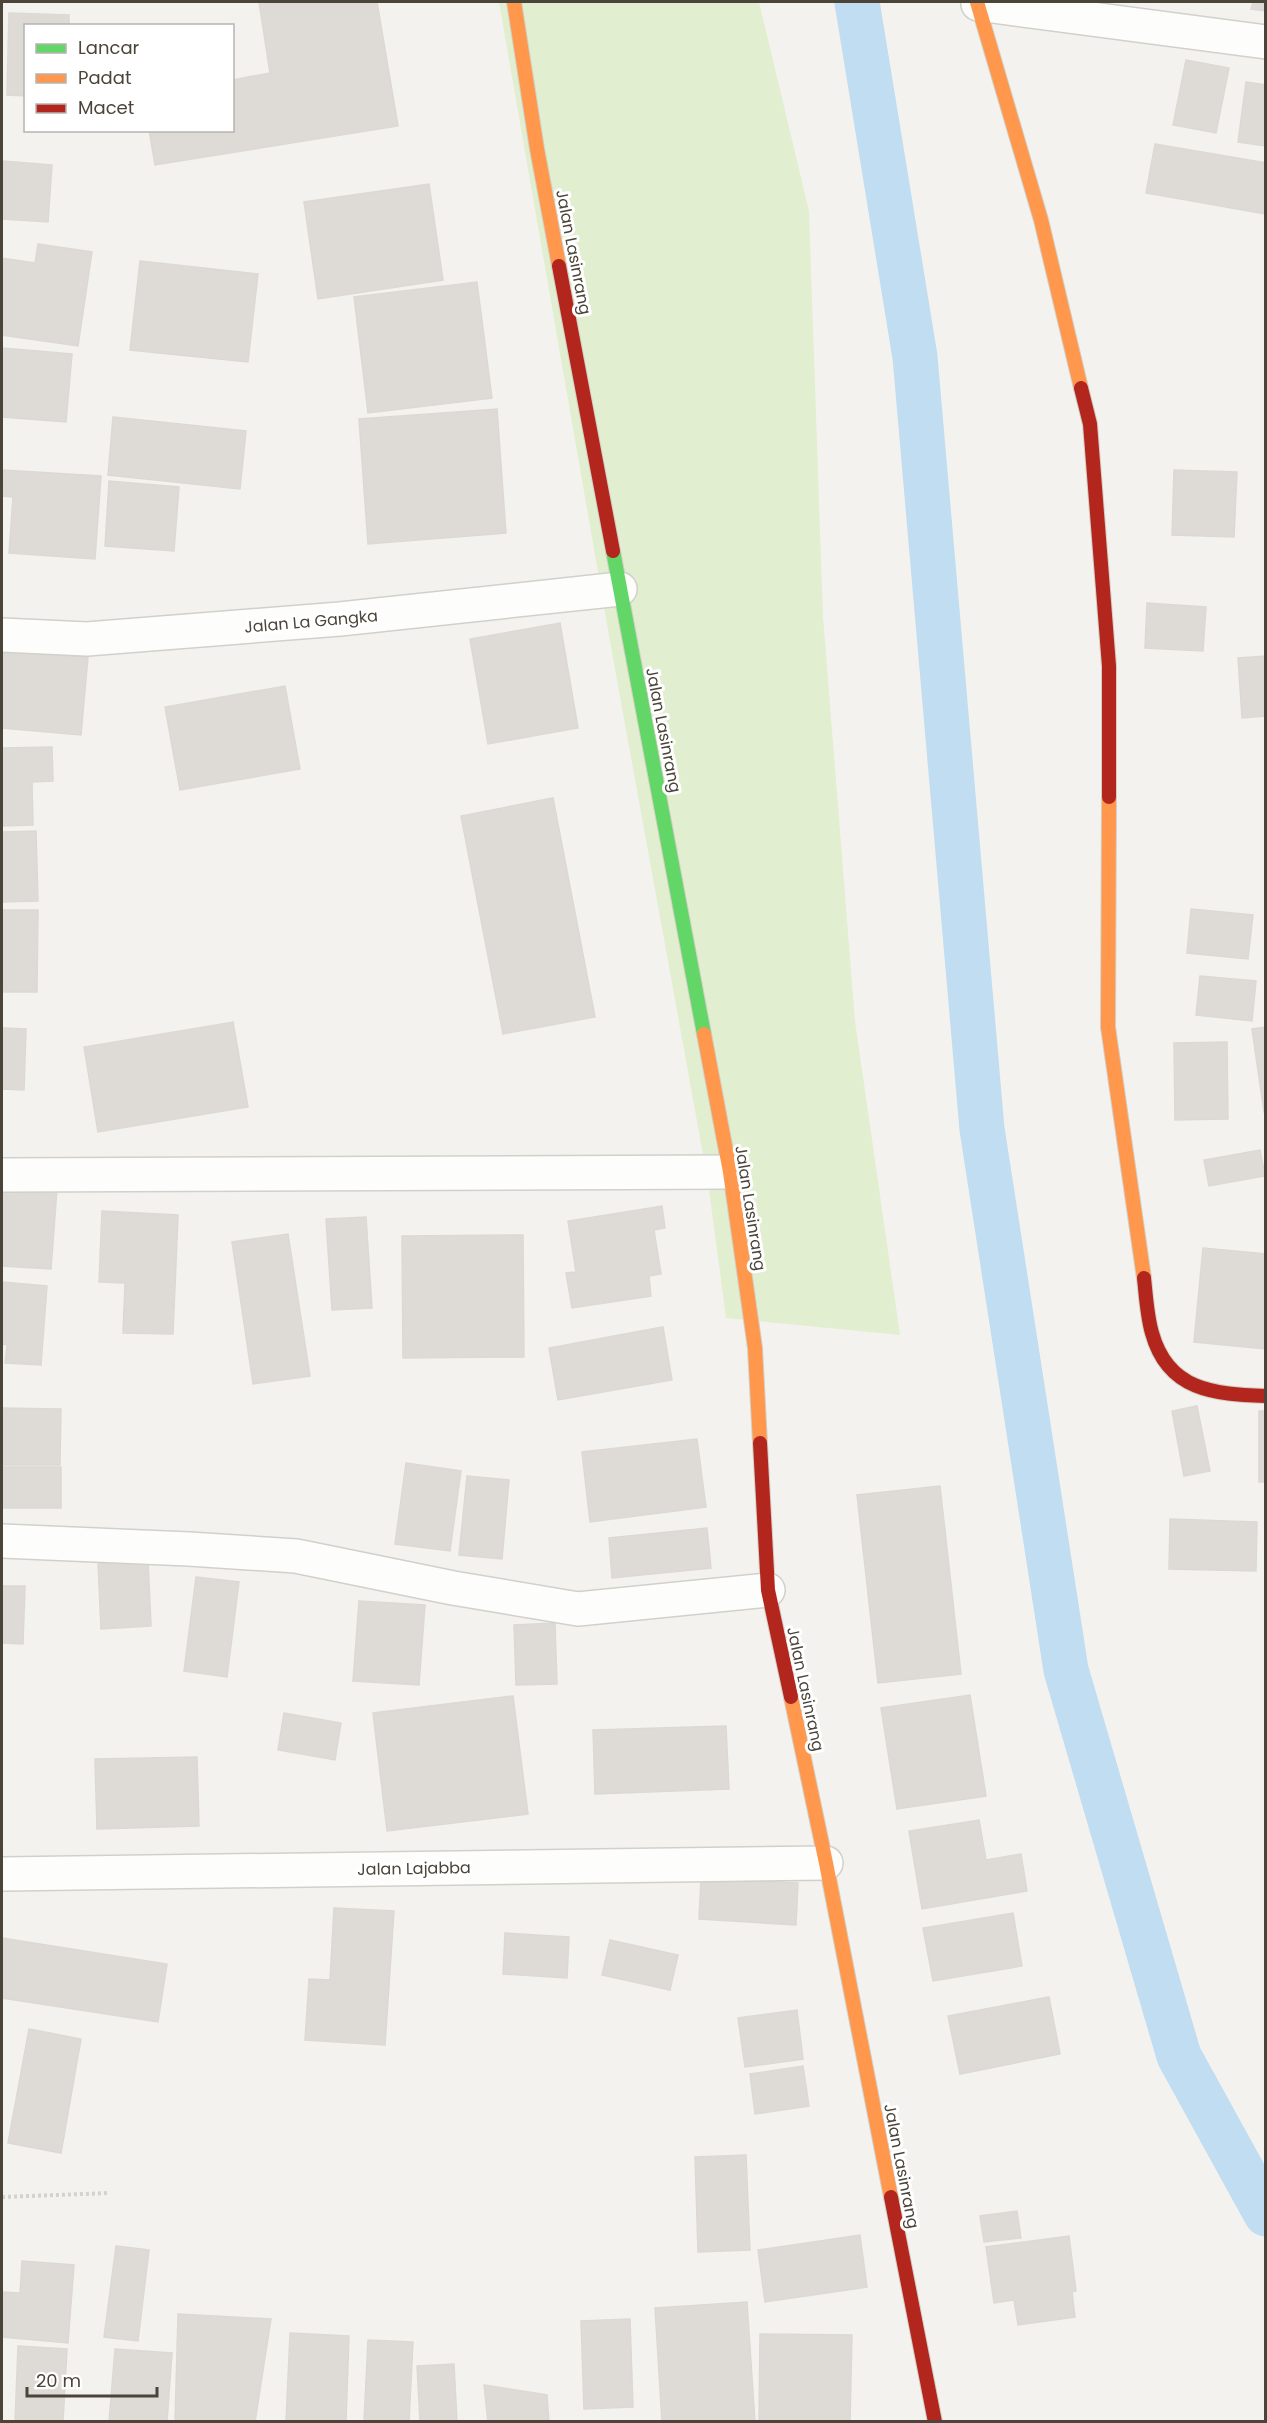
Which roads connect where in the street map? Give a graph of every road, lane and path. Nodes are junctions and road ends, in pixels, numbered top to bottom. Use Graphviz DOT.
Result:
graph roads {
  1 [pos="514,2"];
  2 [pos="978,3"];
  3 [pos="1266,42"];
  4 [pos="620,589"];
  5 [pos="2,635"];
  6 [pos="730,1172"];
  7 [pos="2,1175"];
  8 [pos="1266,1396"];
  9 [pos="2,1540"];
  10 [pos="768,1590"];
  11 [pos="826,1863"];
  12 [pos="2,1874"];
  13 [pos="110,2193"];
  14 [pos="2,2197"];
  15 [pos="935,2421"];
  1 -- 4 [label="street, Jalan Lasinrang"];
  2 -- 3 [label="street"];
  2 -- 8 [label="street"];
  4 -- 5 [label="street, Jalan La Gangka"];
  4 -- 6 [label="street, Jalan Lasinrang"];
  6 -- 7 [label="street"];
  6 -- 10 [label="street, Jalan Lasinrang"];
  9 -- 10 [label="street"];
  10 -- 11 [label="street, Jalan Lasinrang"];
  11 -- 12 [label="street, Jalan Lajabba"];
  11 -- 15 [label="street, Jalan Lasinrang"];
  13 -- 14 [label="path"];
}
